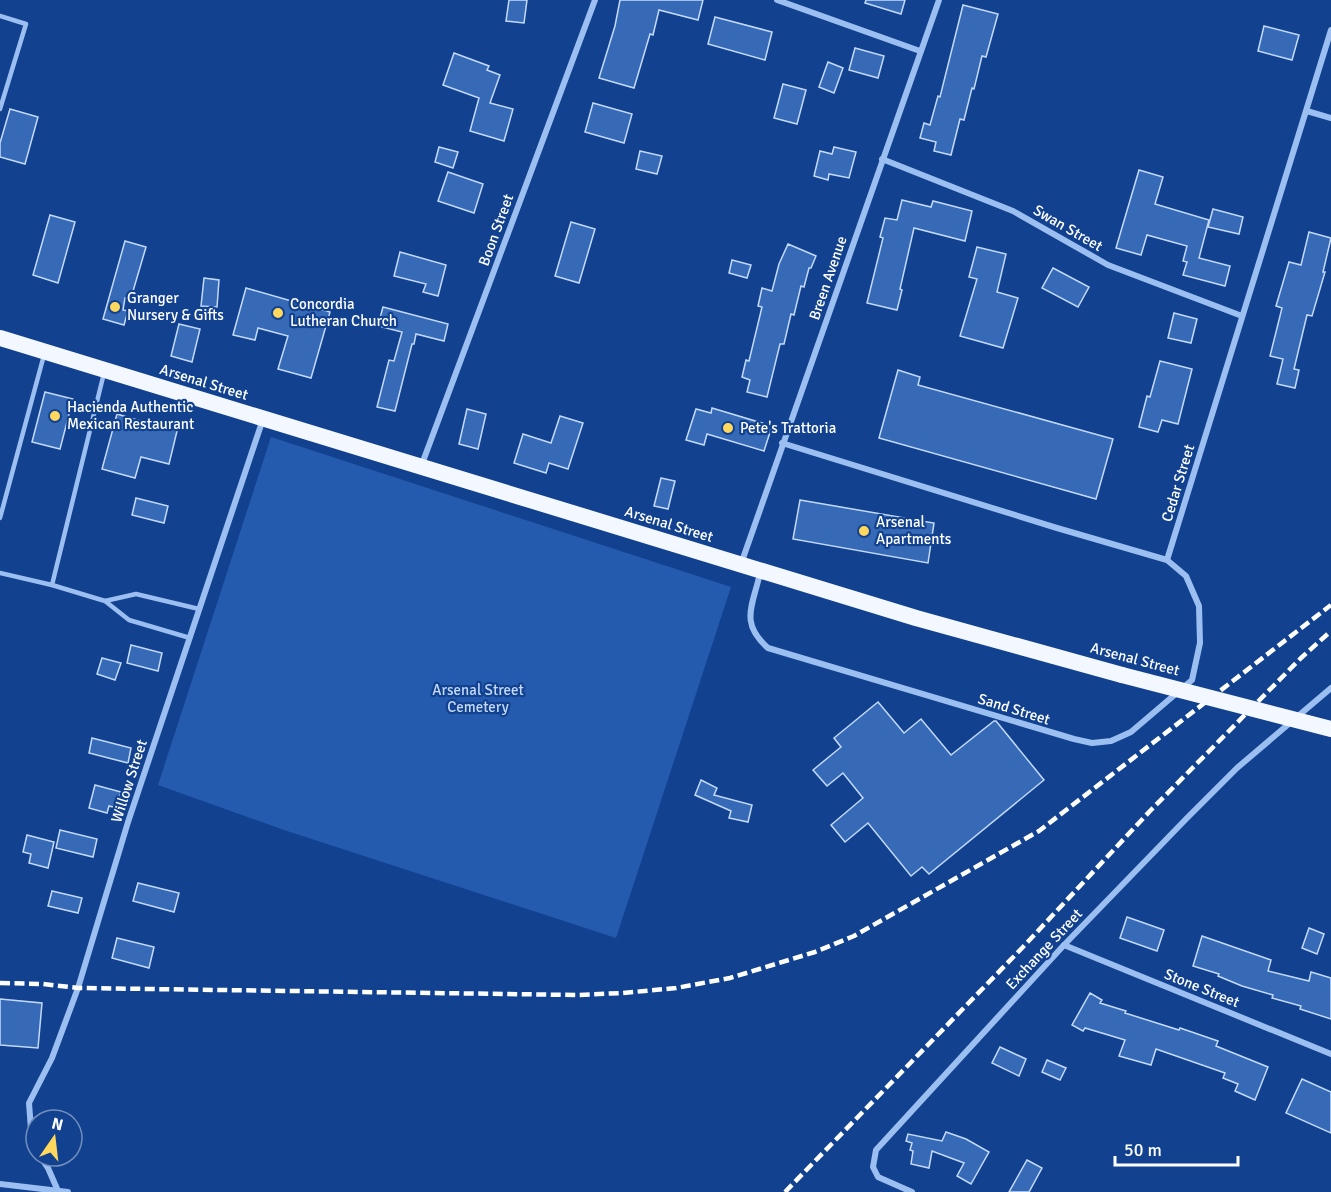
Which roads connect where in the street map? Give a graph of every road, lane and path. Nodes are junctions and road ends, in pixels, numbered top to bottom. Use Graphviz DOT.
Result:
graph roads {
  1 [pos="595,0"];
  2 [pos="777,0"];
  3 [pos="939,0"];
  4 [pos="0,16"];
  5 [pos="1331,30"];
  6 [pos="920,51"];
  7 [pos="0,109"];
  8 [pos="1307,111"];
  9 [pos="1331,118"];
  10 [pos="882,159"];
  11 [pos="1242,316"];
  12 [pos="0,338"];
  13 [pos="45,352"];
  14 [pos="105,371"];
  15 [pos="263,419"];
  16 [pos="782,443"];
  17 [pos="421,468"];
  18 [pos="0,518"];
  19 [pos="1167,560"];
  20 [pos="741,564"];
  21 [pos="761,571"];
  22 [pos="0,573"];
  23 [pos="52,585"];
  24 [pos="105,601"];
  25 [pos="199,609"];
  26 [pos="190,638"];
  27 [pos="1331,688"];
  28 [pos="1331,729"];
  29 [pos="1064,945"];
  30 [pos="1331,1054"];
  31 [pos="29,1108"];
  32 [pos="48,1168"];
  33 [pos="0,1184"];
  34 [pos="58,1191"];
  35 [pos="68,1192"];
  36 [pos="912,1192"];
  1 -- 17 [label="street, Boon Street"];
  2 -- 6 [label="street"];
  3 -- 6 [label="street, Breen Avenue"];
  4 -- 7 [label="lane"];
  5 -- 8 [label="street, Cedar Street"];
  6 -- 10 [label="street, Breen Avenue"];
  8 -- 9 [label="street"];
  8 -- 11 [label="street, Cedar Street"];
  10 -- 11 [label="street, Swan Street"];
  10 -- 16 [label="street, Breen Avenue"];
  11 -- 19 [label="street, Cedar Street"];
  12 -- 13 [label="highway, Arsenal Street"];
  13 -- 14 [label="highway, Arsenal Street"];
  13 -- 18 [label="lane"];
  14 -- 15 [label="highway, Arsenal Street"];
  14 -- 23 [label="lane"];
  15 -- 17 [label="highway, Arsenal Street"];
  15 -- 25 [label="street, Willow Street"];
  16 -- 19 [label="street"];
  16 -- 20 [label="street, Breen Avenue"];
  17 -- 20 [label="highway, Arsenal Street"];
  19 -- 21 [label="street, Sand Street"];
  20 -- 21 [label="highway, Arsenal Street"];
  21 -- 28 [label="highway, Arsenal Street, bridge"];
  22 -- 23 [label="lane"];
  23 -- 24 [label="lane"];
  24 -- 25 [label="lane"];
  24 -- 26 [label="lane"];
  25 -- 26 [label="street, Willow Street"];
  26 -- 31 [label="street, Willow Street"];
  27 -- 29 [label="street, Exchange Street"];
  29 -- 30 [label="street, Stone Street"];
  29 -- 36 [label="street, Exchange Street"];
  32 -- 34 [label="street"];
  33 -- 34 [label="street"];
  34 -- 35 [label="street"];
}
